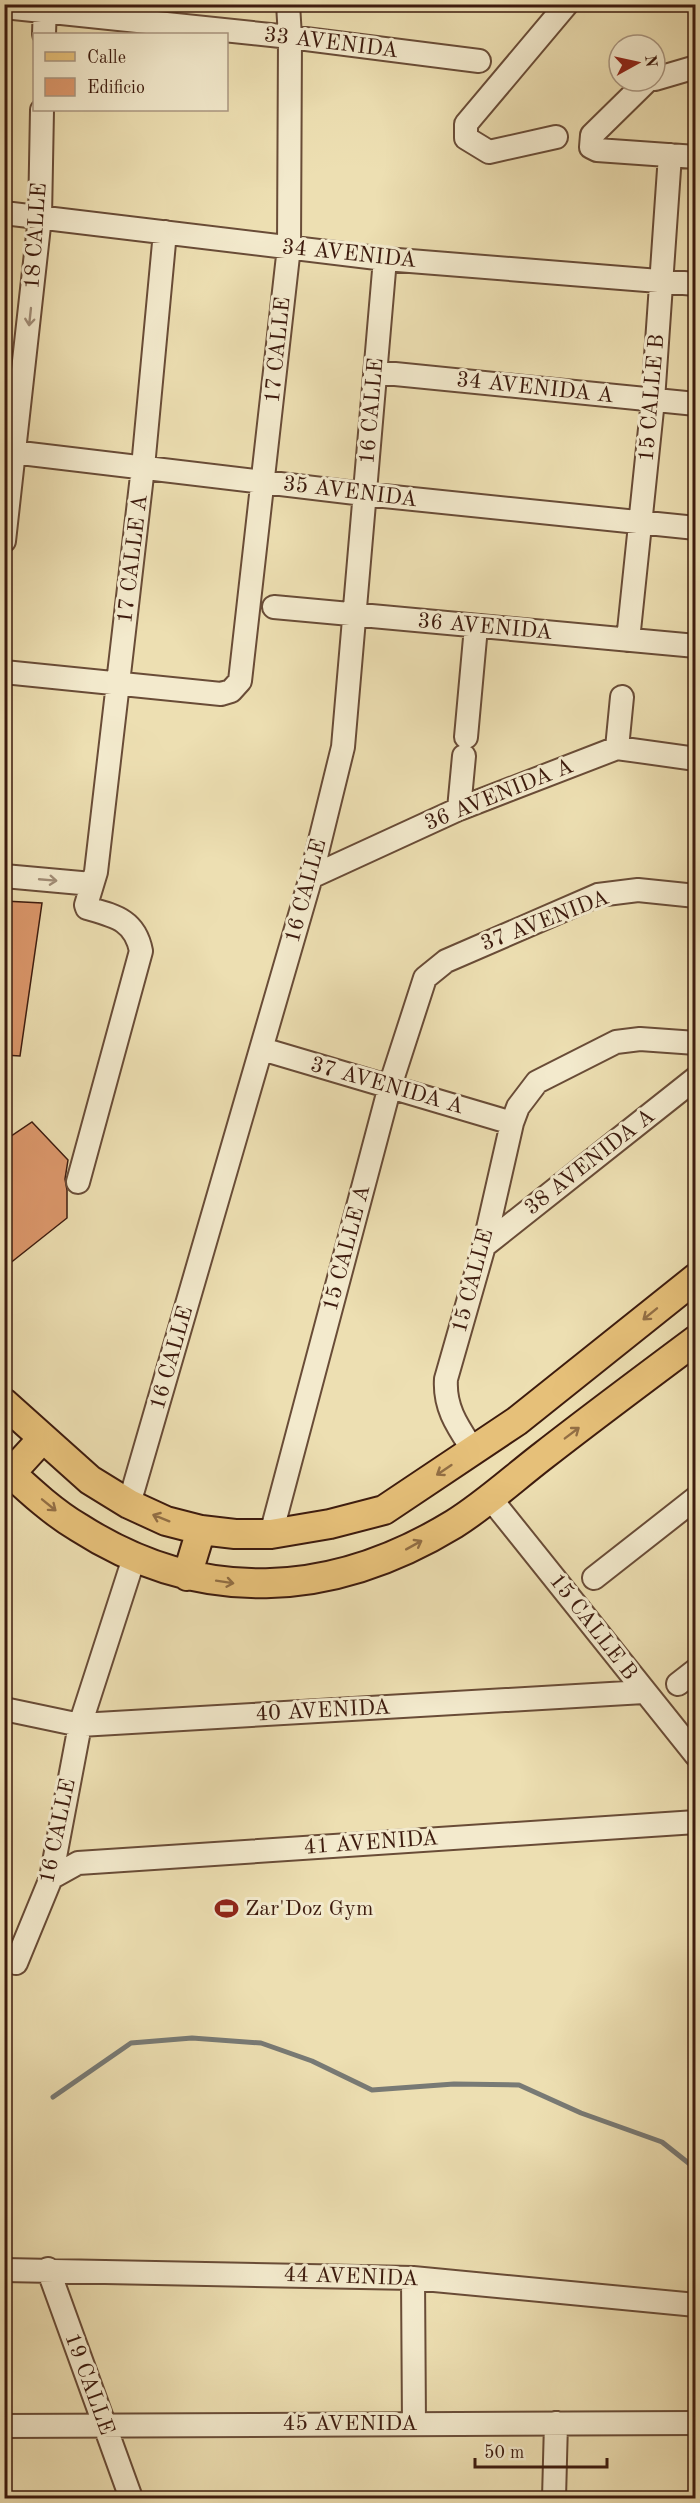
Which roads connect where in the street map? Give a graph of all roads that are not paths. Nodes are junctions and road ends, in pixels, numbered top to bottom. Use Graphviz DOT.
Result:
graph roads {
  1 [pos="288,4"];
  2 [pos="567,4"];
  3 [pos="4,7"];
  4 [pos="45,8"];
  5 [pos="44,33"];
  6 [pos="290,37"];
  7 [pos="479,61"];
  8 [pos="696,67"];
  9 [pos="667,75"];
  10 [pos="635,93"];
  11 [pos="42,111"];
  12 [pos="556,137"];
  13 [pos="670,155"];
  14 [pos="696,158"];
  15 [pos="4,213"];
  16 [pos="40,217"];
  17 [pos="165,232"];
  18 [pos="289,248"];
  19 [pos="386,259"];
  20 [pos="660,282"];
  21 [pos="696,284"];
  22 [pos="375,372"];
  23 [pos="653,400"];
  24 [pos="696,404"];
  25 [pos="10,451"];
  26 [pos="143,467"];
  27 [pos="264,482"];
  28 [pos="364,494"];
  29 [pos="640,523"];
  30 [pos="696,528"];
  31 [pos="4,541"];
  32 [pos="274,607"];
  33 [pos="353,615"];
  34 [pos="476,627"];
  35 [pos="628,640"];
  36 [pos="696,646"];
  37 [pos="4,672"];
  38 [pos="118,683"];
  39 [pos="622,697"];
  40 [pos="617,748"];
  41 [pos="696,759"];
  42 [pos="459,809"];
  43 [pos="4,876"];
  44 [pos="311,877"];
  45 [pos="92,884"];
  46 [pos="696,896"];
  47 [pos="435,968"];
  48 [pos="696,1043"];
  49 [pos="262,1049"];
  50 [pos="696,1078"];
  51 [pos="390,1086"];
  52 [pos="515,1115"];
  53 [pos="78,1182"];
  54 [pos="484,1246"];
  55 [pos="696,1278"];
  56 [pos="696,1340"];
  57 [pos="4,1402"];
  58 [pos="517,1421"];
  59 [pos="43,1438"];
  60 [pos="473,1450"];
  61 [pos="543,1456"];
  62 [pos="8,1470"];
  63 [pos="696,1498"];
  64 [pos="491,1499"];
  65 [pos="129,1504"];
  66 [pos="201,1530"];
  67 [pos="271,1534"];
  68 [pos="134,1557"];
  69 [pos="188,1576"];
  70 [pos="594,1578"];
  71 [pos="644,1692"];
  72 [pos="4,1709"];
  73 [pos="80,1725"];
  74 [pos="696,1755"];
  75 [pos="696,1822"];
  76 [pos="51,1878"];
  77 [pos="16,1963"];
  78 [pos="48,2269"];
  79 [pos="4,2270"];
  80 [pos="413,2278"];
  81 [pos="696,2305"];
  82 [pos="556,2423"];
  83 [pos="696,2423"];
  84 [pos="414,2424"];
  85 [pos="4,2426"];
  86 [pos="105,2426"];
  87 [pos="131,2499"];
  88 [pos="554,2499"];
  1 -- 6 [label="street, 17 CALLE"];
  2 -- 12 [label="street"];
  3 -- 4 [label="street, 33 AVENIDA"];
  4 -- 5 [label="street"];
  4 -- 6 [label="street, 33 AVENIDA"];
  6 -- 7 [label="street, 33 AVENIDA"];
  6 -- 18 [label="street, 17 CALLE"];
  8 -- 9 [label="street"];
  10 -- 13 [label="street"];
  11 -- 16 [label="street, 18 CALLE"];
  13 -- 14 [label="street"];
  13 -- 20 [label="street, 15 CALLE B"];
  15 -- 16 [label="street, 34 AVENIDA"];
  16 -- 17 [label="street, 34 AVENIDA"];
  16 -- 25 [label="street, 18 CALLE, one-way"];
  17 -- 18 [label="street, 34 AVENIDA"];
  17 -- 26 [label="street, 17 CALLE A"];
  18 -- 19 [label="street, 34 AVENIDA"];
  18 -- 27 [label="street, 17 CALLE"];
  19 -- 20 [label="street, 34 AVENIDA"];
  19 -- 22 [label="street, 16 CALLE"];
  20 -- 21 [label="street, 34 AVENIDA"];
  20 -- 23 [label="street, 15 CALLE B"];
  22 -- 23 [label="street, 34 AVENIDA A"];
  22 -- 28 [label="street, 16 CALLE"];
  23 -- 24 [label="street, 34 AVENIDA A"];
  23 -- 29 [label="street, 15 CALLE B"];
  25 -- 26 [label="street, 35 AVENIDA"];
  25 -- 31 [label="street, 18 CALLE"];
  26 -- 27 [label="street, 35 AVENIDA"];
  26 -- 38 [label="street, 17 CALLE A"];
  27 -- 28 [label="street, 35 AVENIDA"];
  27 -- 38 [label="street, 17 CALLE"];
  28 -- 29 [label="street, 35 AVENIDA"];
  28 -- 33 [label="street, 16 CALLE"];
  29 -- 30 [label="street, 35 AVENIDA"];
  29 -- 35 [label="street, 15 CALLE B"];
  32 -- 33 [label="street, 36 AVENIDA"];
  33 -- 34 [label="street, 36 AVENIDA"];
  33 -- 44 [label="street, 16 CALLE"];
  34 -- 35 [label="street, 36 AVENIDA"];
  34 -- 42 [label="street"];
  35 -- 36 [label="street, 36 AVENIDA"];
  37 -- 38 [label="street"];
  38 -- 45 [label="street, 17 CALLE A"];
  39 -- 40 [label="street"];
  40 -- 41 [label="street, 36 AVENIDA A"];
  40 -- 42 [label="street, 36 AVENIDA A"];
  42 -- 44 [label="street, 36 AVENIDA A"];
  43 -- 45 [label="street, one-way"];
  44 -- 49 [label="street, 16 CALLE"];
  45 -- 53 [label="street, 17 CALLE A"];
  46 -- 47 [label="street, 37 AVENIDA"];
  47 -- 51 [label="street, 15 CALLE A"];
  48 -- 52 [label="street"];
  49 -- 51 [label="street, 37 AVENIDA A"];
  49 -- 65 [label="street, 16 CALLE"];
  50 -- 54 [label="street, 38 AVENIDA A"];
  51 -- 52 [label="street, 37 AVENIDA A"];
  51 -- 67 [label="street, 15 CALLE A"];
  52 -- 54 [label="street, 15 CALLE"];
  54 -- 60 [label="street, 15 CALLE"];
  55 -- 58 [label="main road, one-way"];
  61 -- 56 [label="main road, one-way"];
  57 -- 59 [label="main road"];
  58 -- 60 [label="main road"];
  58 -- 61 [label="main road"];
  59 -- 62 [label="main road"];
  59 -- 65 [label="main road"];
  60 -- 67 [label="main road, one-way"];
  61 -- 64 [label="main road"];
  62 -- 68 [label="main road, one-way"];
  63 -- 70 [label="street"];
  69 -- 64 [label="main road, one-way"];
  64 -- 71 [label="street, 15 CALLE B"];
  66 -- 65 [label="main road, one-way"];
  66 -- 67 [label="main road"];
  66 -- 69 [label="main road"];
  68 -- 69 [label="main road"];
  68 -- 73 [label="street, 16 CALLE"];
  71 -- 73 [label="street, 40 AVENIDA"];
  71 -- 74 [label="street, 15 CALLE B"];
  72 -- 73 [label="street, 40 AVENIDA"];
  73 -- 76 [label="street, 16 CALLE"];
  75 -- 76 [label="street, 41 AVENIDA"];
  76 -- 77 [label="street, 16 CALLE"];
  78 -- 79 [label="street, 44 AVENIDA"];
  78 -- 80 [label="street, 44 AVENIDA"];
  78 -- 86 [label="street, 19 CALLE"];
  80 -- 81 [label="street, 44 AVENIDA"];
  80 -- 84 [label="street"];
  82 -- 83 [label="street, 45 AVENIDA"];
  82 -- 84 [label="street, 45 AVENIDA"];
  82 -- 88 [label="street"];
  84 -- 86 [label="street, 45 AVENIDA"];
  85 -- 86 [label="street, 45 AVENIDA"];
  86 -- 87 [label="street, 19 CALLE"];
}
